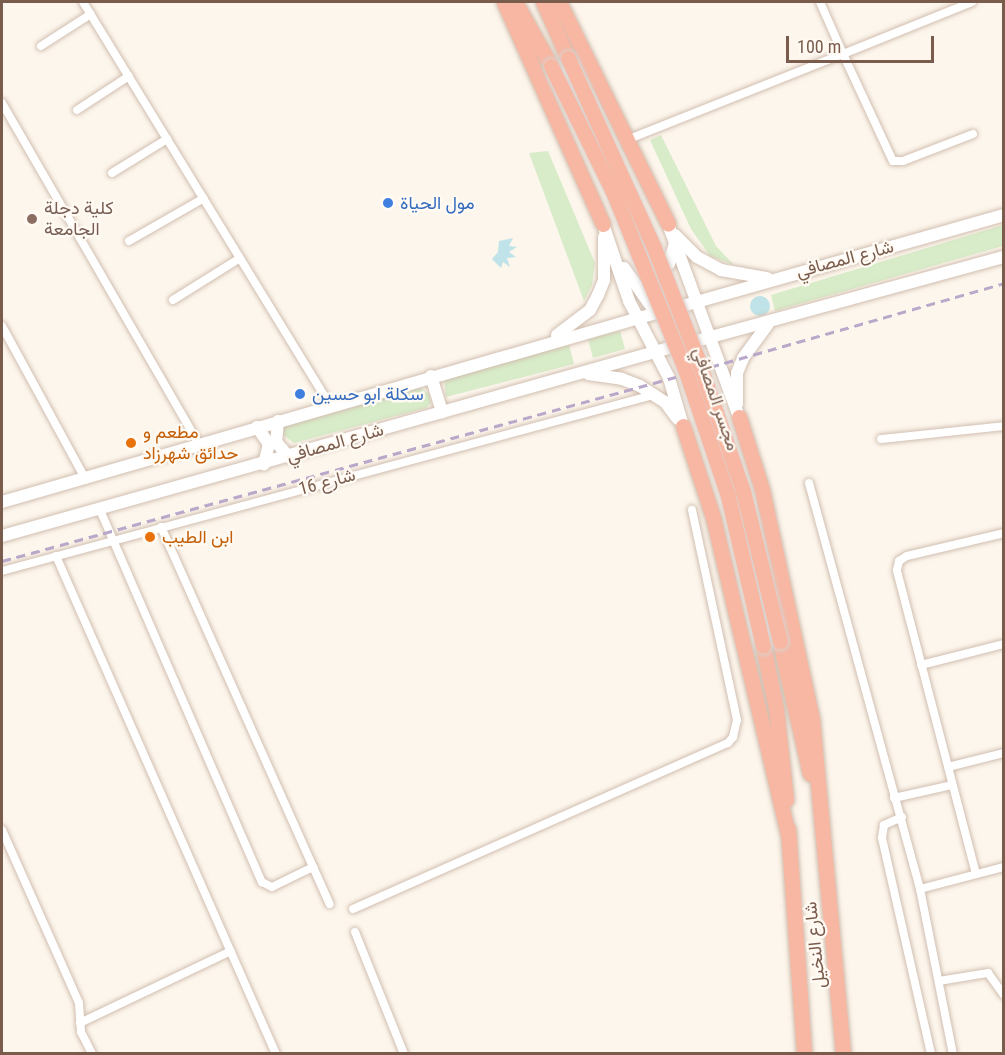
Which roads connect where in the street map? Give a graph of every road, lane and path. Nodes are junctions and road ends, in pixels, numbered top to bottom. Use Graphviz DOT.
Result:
graph roads {
  1 [pos="83,2"];
  2 [pos="504,2"];
  3 [pos="515,2"];
  4 [pos="543,2"];
  5 [pos="559,2"];
  6 [pos="820,2"];
  7 [pos="972,2"];
  8 [pos="91,14"];
  9 [pos="41,46"];
  10 [pos="843,54"];
  11 [pos="129,76"];
  12 [pos="3,108"];
  13 [pos="77,110"];
  14 [pos="973,134"];
  15 [pos="167,139"];
  16 [pos="629,139"];
  17 [pos="112,173"];
  18 [pos="204,198"];
  19 [pos="1004,215"];
  20 [pos="603,224"];
  21 [pos="668,224"];
  22 [pos="129,241"];
  23 [pos="675,243"];
  24 [pos="611,245"];
  25 [pos="1004,257"];
  26 [pos="240,258"];
  27 [pos="618,258"];
  28 [pos="669,264"];
  29 [pos="791,274"];
  30 [pos="641,276"];
  31 [pos="173,300"];
  32 [pos="691,304"];
  33 [pos="636,318"];
  34 [pos="768,324"];
  35 [pos="2,326"];
  36 [pos="702,338"];
  37 [pos="546,342"];
  38 [pos="663,349"];
  39 [pos="431,375"];
  40 [pos="574,375"];
  41 [pos="719,393"];
  42 [pos="653,395"];
  43 [pos="688,399"];
  44 [pos="330,405"];
  45 [pos="737,411"];
  46 [pos="442,412"];
  47 [pos="278,421"];
  48 [pos="681,421"];
  49 [pos="1004,426"];
  50 [pos="257,428"];
  51 [pos="881,439"];
  52 [pos="199,444"];
  53 [pos="289,457"];
  54 [pos="264,464"];
  55 [pos="86,480"];
  56 [pos="809,483"];
  57 [pos="2,502"];
  58 [pos="100,510"];
  59 [pos="692,510"];
  60 [pos="161,527"];
  61 [pos="1004,533"];
  62 [pos="2,536"];
  63 [pos="112,540"];
  64 [pos="56,556"];
  65 [pos="2,571"];
  66 [pos="1004,644"];
  67 [pos="921,665"];
  68 [pos="1004,753"];
  69 [pos="948,767"];
  70 [pos="952,784"];
  71 [pos="894,798"];
  72 [pos="902,817"];
  73 [pos="2,830"];
  74 [pos="823,832"];
  75 [pos="789,839"];
  76 [pos="313,867"];
  77 [pos="1004,867"];
  78 [pos="976,874"];
  79 [pos="920,889"];
  80 [pos="330,904"];
  81 [pos="353,909"];
  82 [pos="355,932"];
  83 [pos="231,951"];
  84 [pos="939,981"];
  85 [pos="1004,995"];
  86 [pos="80,1023"];
  87 [pos="92,1053"];
  88 [pos="276,1053"];
  89 [pos="404,1053"];
  90 [pos="804,1053"];
  91 [pos="843,1053"];
  92 [pos="931,1053"];
  93 [pos="953,1053"];
  1 -- 8 [label="street"];
  2 -- 20 [label="highway"];
  3 -- 75 [label="highway, مجسر المصافي, bridge"];
  4 -- 74 [label="highway, مجسر المصافي, bridge"];
  5 -- 16 [label="highway"];
  6 -- 10 [label="street"];
  7 -- 10 [label="street"];
  8 -- 9 [label="street"];
  8 -- 11 [label="street"];
  10 -- 14 [label="street"];
  10 -- 16 [label="street"];
  11 -- 13 [label="street"];
  11 -- 15 [label="street"];
  12 -- 52 [label="street"];
  15 -- 17 [label="street"];
  15 -- 18 [label="street"];
  16 -- 21 [label="highway"];
  18 -- 22 [label="street"];
  18 -- 26 [label="street"];
  19 -- 29 [label="main road, شارع المصافي"];
  20 -- 24 [label="main road"];
  20 -- 37 [label="main road"];
  21 -- 23 [label="main road"];
  21 -- 29 [label="main road"];
  23 -- 28 [label="main road"];
  23 -- 32 [label="main road"];
  24 -- 27 [label="main road"];
  24 -- 33 [label="main road"];
  25 -- 34 [label="main road"];
  26 -- 31 [label="street"];
  26 -- 44 [label="street"];
  27 -- 30 [label="main road"];
  27 -- 33 [label="main road, شارع المصافي"];
  29 -- 32 [label="main road, شارع المصافي"];
  32 -- 36 [label="main road"];
  33 -- 37 [label="main road, شارع المصافي"];
  33 -- 38 [label="main road"];
  34 -- 36 [label="main road"];
  34 -- 45 [label="main road"];
  35 -- 55 [label="street"];
  36 -- 45 [label="main road"];
  37 -- 39 [label="main road, شارع المصافي"];
  38 -- 40 [label="main road, شارع المصافي"];
  38 -- 48 [label="main road"];
  39 -- 44 [label="main road, شارع المصافي"];
  39 -- 46 [label="main road"];
  40 -- 42 [label="main road"];
  40 -- 46 [label="main road, شارع المصافي"];
  41 -- 45 [label="main road"];
  42 -- 48 [label="main road"];
  42 -- 60 [label="street, شارع 16"];
  43 -- 48 [label="main road"];
  44 -- 47 [label="main road, شارع المصافي"];
  45 -- 74 [label="highway"];
  46 -- 53 [label="main road, شارع المصافي"];
  47 -- 50 [label="main road, شارع المصافي"];
  47 -- 53 [label="main road"];
  48 -- 75 [label="highway"];
  49 -- 51 [label="street"];
  50 -- 52 [label="main road, شارع المصافي"];
  50 -- 54 [label="main road"];
  52 -- 55 [label="main road, شارع المصافي"];
  53 -- 54 [label="main road, شارع المصافي"];
  54 -- 58 [label="main road, شارع المصافي"];
  55 -- 57 [label="main road, شارع المصافي"];
  56 -- 71 [label="street"];
  58 -- 62 [label="main road, شارع المصافي"];
  58 -- 63 [label="street"];
  59 -- 81 [label="street"];
  60 -- 63 [label="street, شارع 16"];
  60 -- 76 [label="street"];
  61 -- 67 [label="street"];
  63 -- 64 [label="street, شارع 16"];
  63 -- 76 [label="street"];
  64 -- 65 [label="street, شارع 16"];
  64 -- 83 [label="street"];
  66 -- 67 [label="street"];
  67 -- 69 [label="street"];
  68 -- 69 [label="street"];
  69 -- 70 [label="street"];
  70 -- 71 [label="street"];
  70 -- 78 [label="street"];
  71 -- 72 [label="street"];
  72 -- 79 [label="street"];
  72 -- 92 [label="street"];
  73 -- 86 [label="street"];
  74 -- 91 [label="highway, شارع النخيل"];
  75 -- 90 [label="highway, شارع النخيل"];
  76 -- 80 [label="street"];
  77 -- 78 [label="street"];
  78 -- 79 [label="street"];
  79 -- 84 [label="street"];
  82 -- 89 [label="street"];
  83 -- 86 [label="street"];
  83 -- 88 [label="street"];
  84 -- 85 [label="street"];
  84 -- 93 [label="street"];
  86 -- 87 [label="street"];
}
